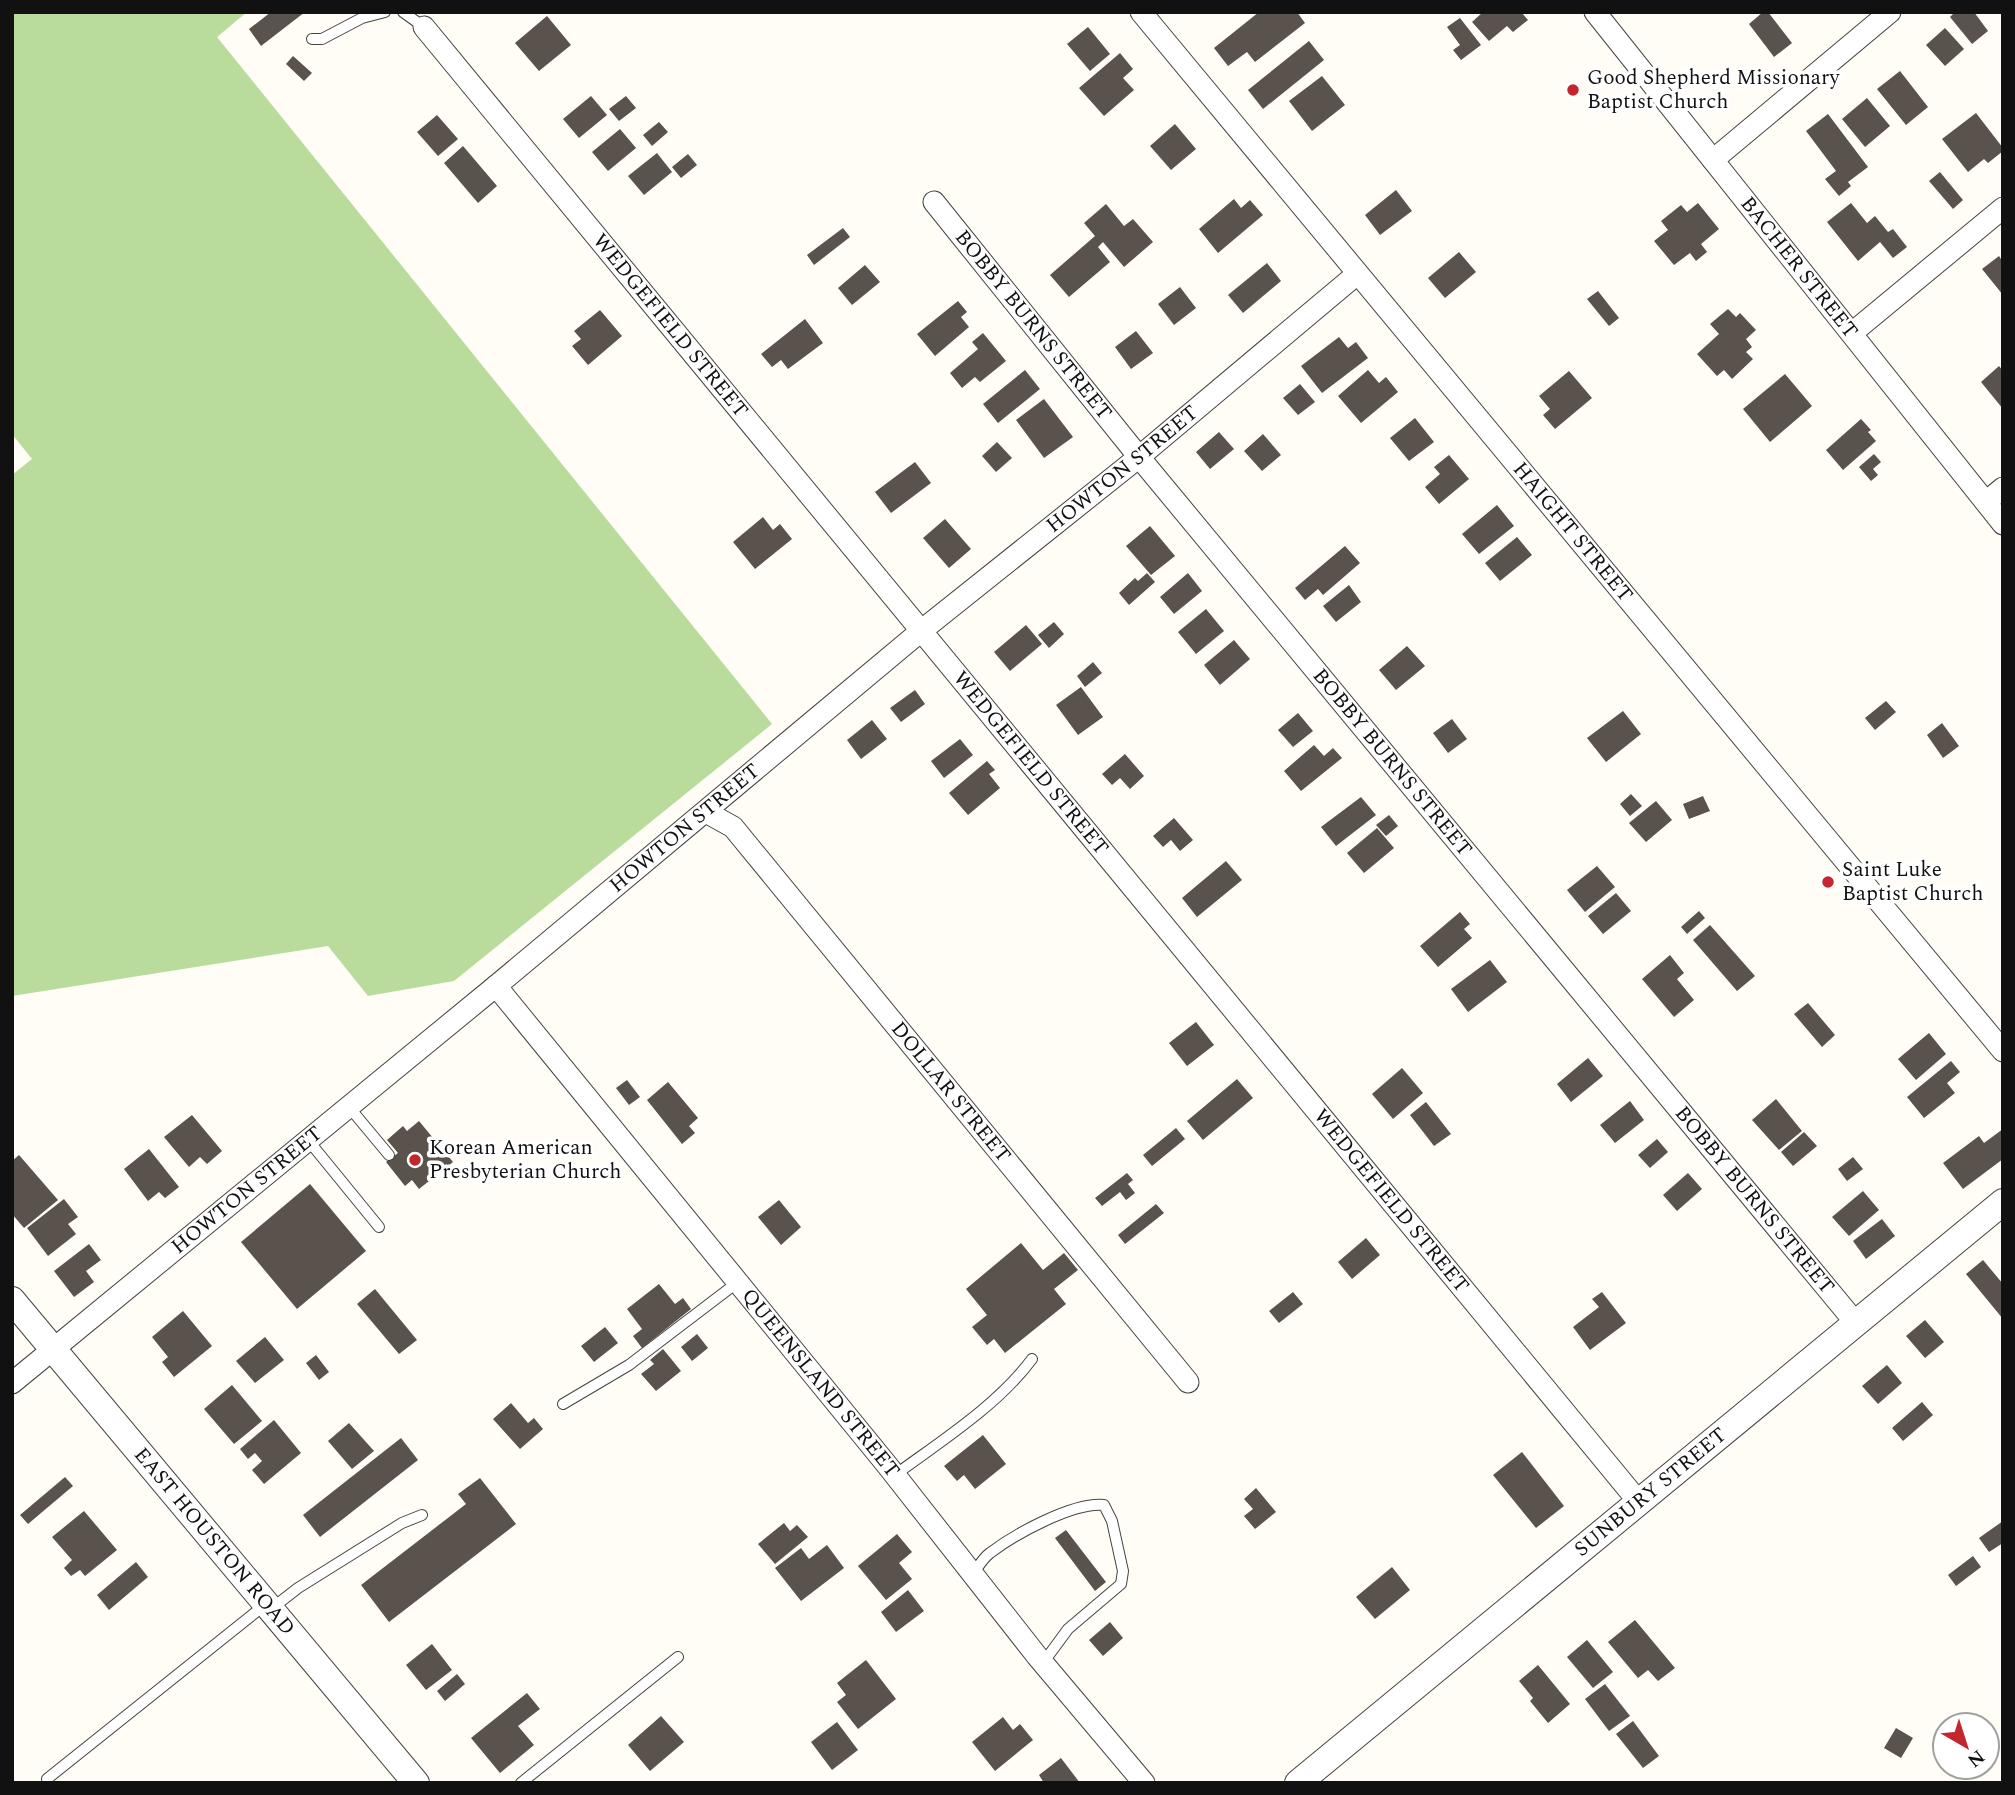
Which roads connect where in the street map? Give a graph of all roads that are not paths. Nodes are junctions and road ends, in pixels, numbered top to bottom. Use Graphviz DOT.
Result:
graph roads {
  1 [pos="385,12"];
  2 [pos="403,12"];
  3 [pos="1141,12"];
  4 [pos="1595,12"];
  5 [pos="1890,12"];
  6 [pos="424,27"];
  7 [pos="312,38"];
  8 [pos="1713,160"];
  9 [pos="934,202"];
  10 [pos="2003,208"];
  11 [pos="1357,274"];
  12 [pos="1852,333"];
  13 [pos="1139,457"];
  14 [pos="2003,488"];
  15 [pos="1986,502"];
  16 [pos="2003,524"];
  17 [pos="921,631"];
  18 [pos="706,812"];
  19 [pos="496,986"];
  20 [pos="2003,1051"];
  21 [pos="349,1107"];
  22 [pos="308,1140"];
  23 [pos="389,1154"];
  24 [pos="2003,1202"];
  25 [pos="379,1227"];
  26 [pos="738,1282"];
  27 [pos="12,1300"];
  28 [pos="1855,1322"];
  29 [pos="53,1349"];
  30 [pos="1032,1359"];
  31 [pos="12,1382"];
  32 [pos="1188,1382"];
  33 [pos="563,1405"];
  34 [pos="895,1475"];
  35 [pos="1639,1500"];
  36 [pos="422,1516"];
  37 [pos="973,1574"];
  38 [pos="268,1606"];
  39 [pos="678,1657"];
  40 [pos="1043,1663"];
  41 [pos="47,1779"];
  42 [pos="416,1783"];
  43 [pos="521,1783"];
  44 [pos="1144,1783"];
  45 [pos="1298,1783"];
  1 -- 7 [label="lane"];
  2 -- 6 [label="lane"];
  3 -- 11 [label="street, HAIGHT STREET"];
  4 -- 8 [label="street, BACHER STREET"];
  5 -- 8 [label="street"];
  6 -- 17 [label="street, WEDGEFIELD STREET"];
  8 -- 12 [label="street, BACHER STREET"];
  9 -- 13 [label="street, BOBBY BURNS STREET"];
  10 -- 12 [label="street"];
  11 -- 13 [label="street, HOWTON STREET"];
  11 -- 20 [label="street, HAIGHT STREET"];
  12 -- 15 [label="street, BACHER STREET"];
  13 -- 17 [label="street, HOWTON STREET"];
  13 -- 28 [label="street, BOBBY BURNS STREET"];
  14 -- 15 [label="street"];
  15 -- 16 [label="street, BACHER STREET"];
  17 -- 18 [label="street, HOWTON STREET"];
  17 -- 35 [label="street, WEDGEFIELD STREET"];
  18 -- 19 [label="street, HOWTON STREET"];
  18 -- 32 [label="street, DOLLAR STREET"];
  19 -- 21 [label="street, HOWTON STREET"];
  19 -- 26 [label="street, QUEENSLAND STREET"];
  21 -- 22 [label="street, HOWTON STREET"];
  21 -- 23 [label="lane"];
  22 -- 25 [label="lane"];
  22 -- 29 [label="street, HOWTON STREET"];
  24 -- 28 [label="street, SUNBURY STREET"];
  26 -- 33 [label="lane"];
  26 -- 34 [label="street, QUEENSLAND STREET"];
  27 -- 29 [label="street, EAST HOUSTON ROAD"];
  28 -- 35 [label="street, SUNBURY STREET"];
  29 -- 31 [label="street, HOWTON STREET"];
  29 -- 38 [label="street, EAST HOUSTON ROAD"];
  30 -- 34 [label="lane"];
  34 -- 37 [label="street, QUEENSLAND STREET"];
  35 -- 45 [label="street, SUNBURY STREET"];
  36 -- 38 [label="lane"];
  37 -- 40 [label="street, QUEENSLAND STREET"];
  37 -- 40 [label="lane"];
  38 -- 41 [label="lane"];
  38 -- 42 [label="street, EAST HOUSTON ROAD"];
  39 -- 43 [label="lane"];
  40 -- 44 [label="street, QUEENSLAND STREET"];
}
